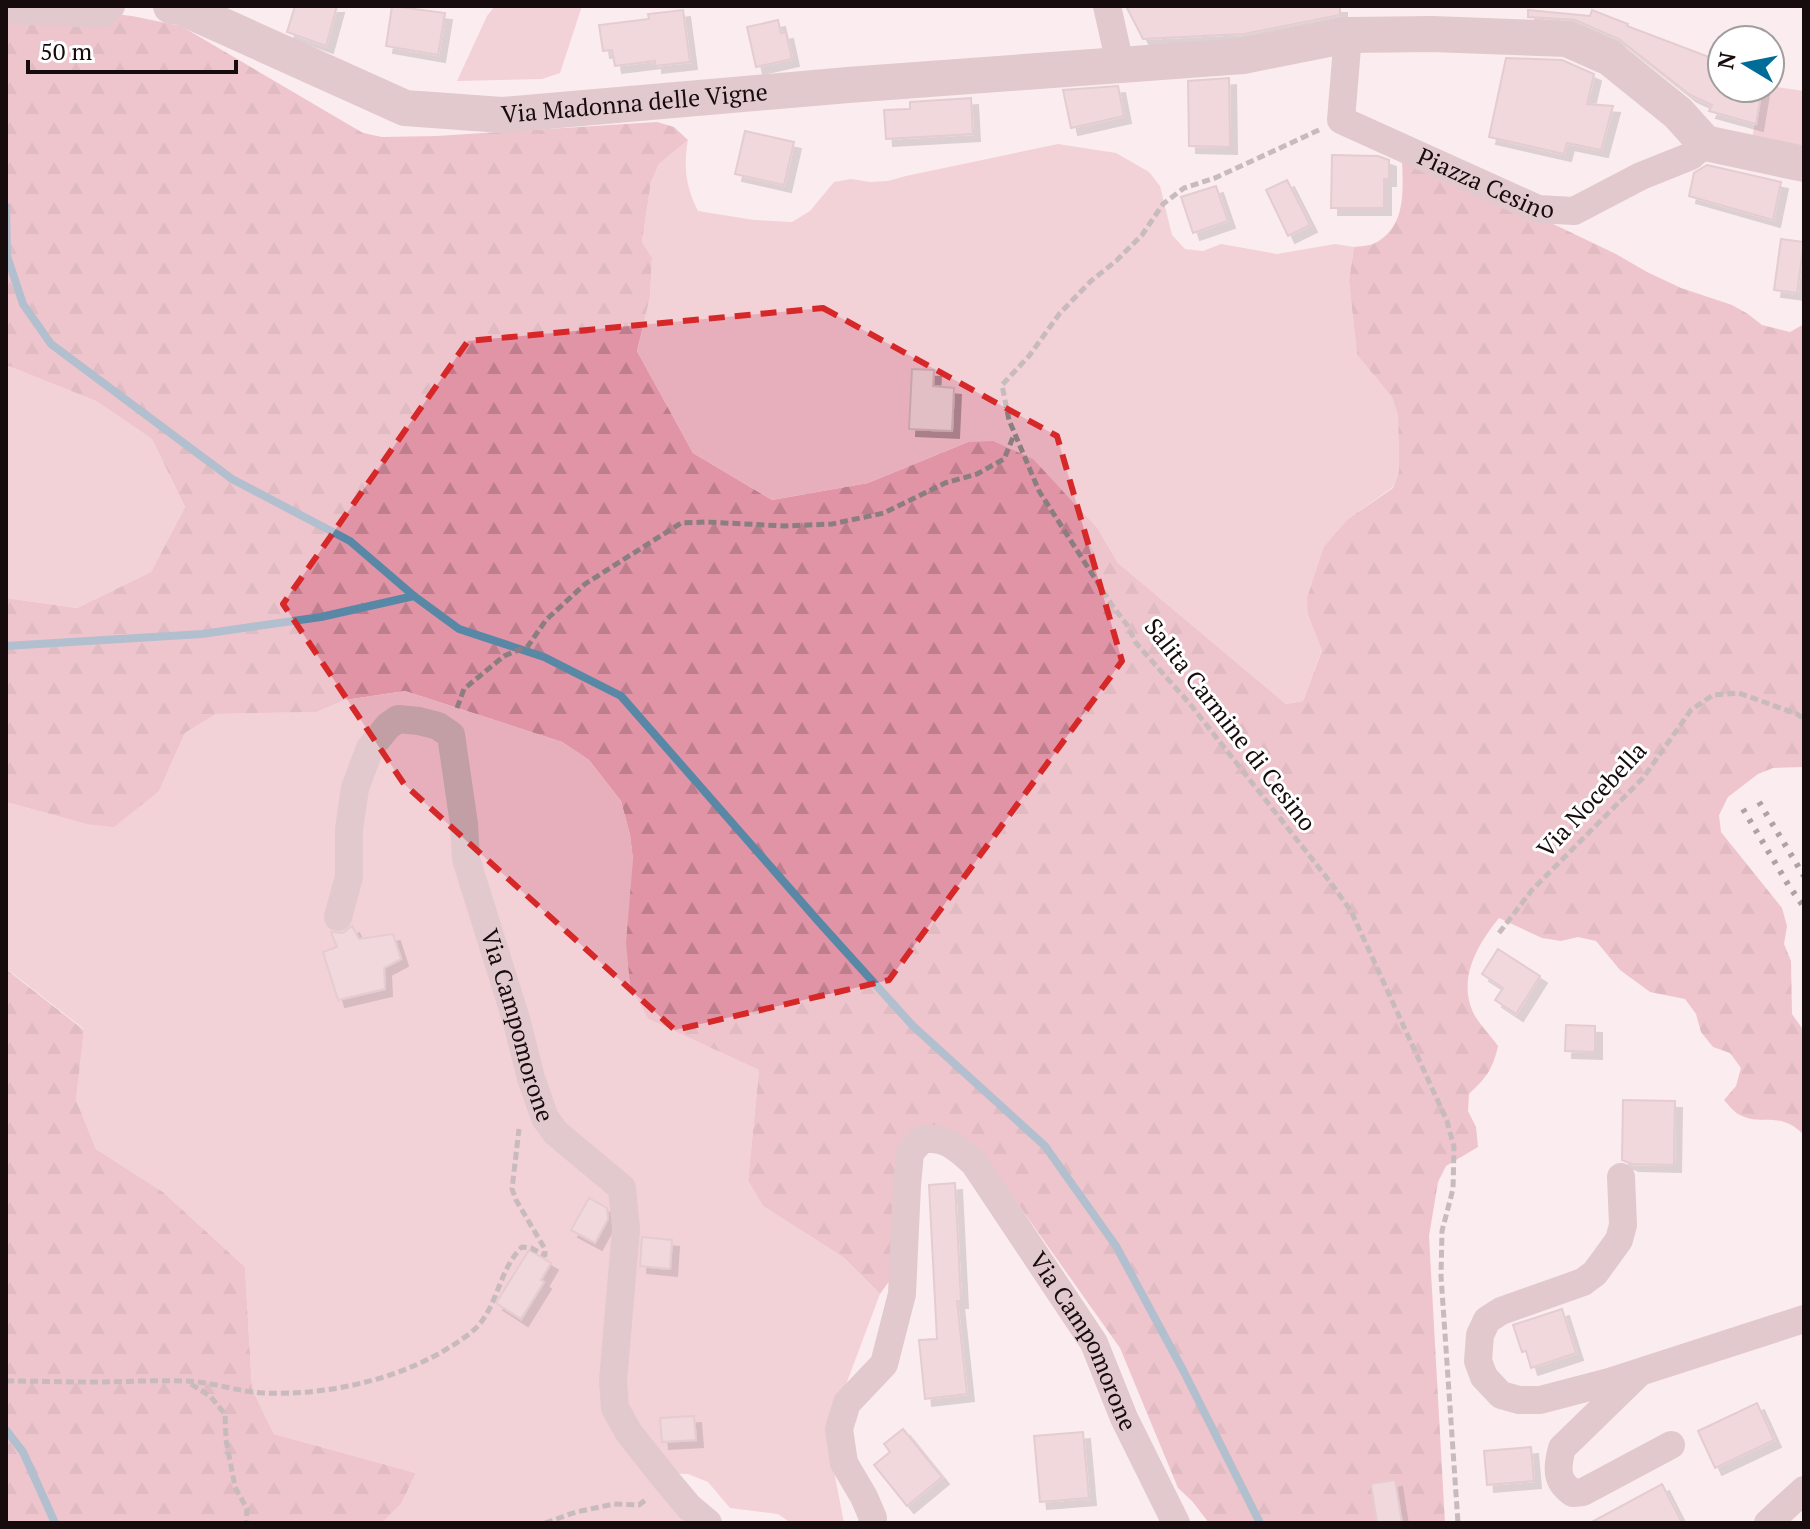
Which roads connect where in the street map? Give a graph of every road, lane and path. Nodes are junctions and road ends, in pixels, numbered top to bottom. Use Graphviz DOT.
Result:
graph roads {
  1 [pos="111,6"];
  2 [pos="171,6"];
  3 [pos="1107,6"];
  4 [pos="6,10"];
  5 [pos="1348,35"];
  6 [pos="1120,64"];
  7 [pos="1341,120"];
  8 [pos="1705,143"];
  9 [pos="1804,164"];
  10 [pos="1014,434"];
  11 [pos="1804,719"];
  12 [pos="451,735"];
  13 [pos="338,917"];
  14 [pos="1499,933"];
  15 [pos="531,1078"];
  16 [pos="1621,1177"];
  17 [pos="1804,1319"];
  18 [pos="1639,1372"];
  19 [pos="6,1381"];
  20 [pos="187,1381"];
  21 [pos="1671,1445"];
  22 [pos="668,1482"];
  23 [pos="1804,1490"];
  24 [pos="246,1523"];
  25 [pos="545,1523"];
  26 [pos="708,1523"];
  27 [pos="872,1523"];
  28 [pos="1176,1523"];
  29 [pos="1458,1523"];
  30 [pos="1768,1523"];
  1 -- 4 [label="street"];
  2 -- 6 [label="street, Via Madonna delle Vigne"];
  3 -- 6 [label="street"];
  5 -- 6 [label="street, Via Madonna delle Vigne"];
  5 -- 7 [label="street"];
  5 -- 8 [label="street, Via Madonna delle Vigne"];
  7 -- 8 [label="street, Piazza Cesino"];
  7 -- 10 [label="path, Salita Carmine di Cesino"];
  8 -- 9 [label="street"];
  10 -- 12 [label="path"];
  10 -- 29 [label="path, Salita Carmine di Cesino"];
  11 -- 14 [label="path, Via Nocebella"];
  12 -- 13 [label="street"];
  12 -- 15 [label="street, Via Campomorone"];
  15 -- 20 [label="path"];
  15 -- 22 [label="street, Via Campomorone"];
  16 -- 18 [label="street"];
  17 -- 18 [label="street"];
  18 -- 21 [label="street"];
  19 -- 20 [label="path"];
  20 -- 24 [label="path"];
  22 -- 25 [label="path"];
  22 -- 26 [label="street, Via Campomorone"];
  23 -- 30 [label="street"];
  27 -- 28 [label="street, Via Campomorone"];
}
